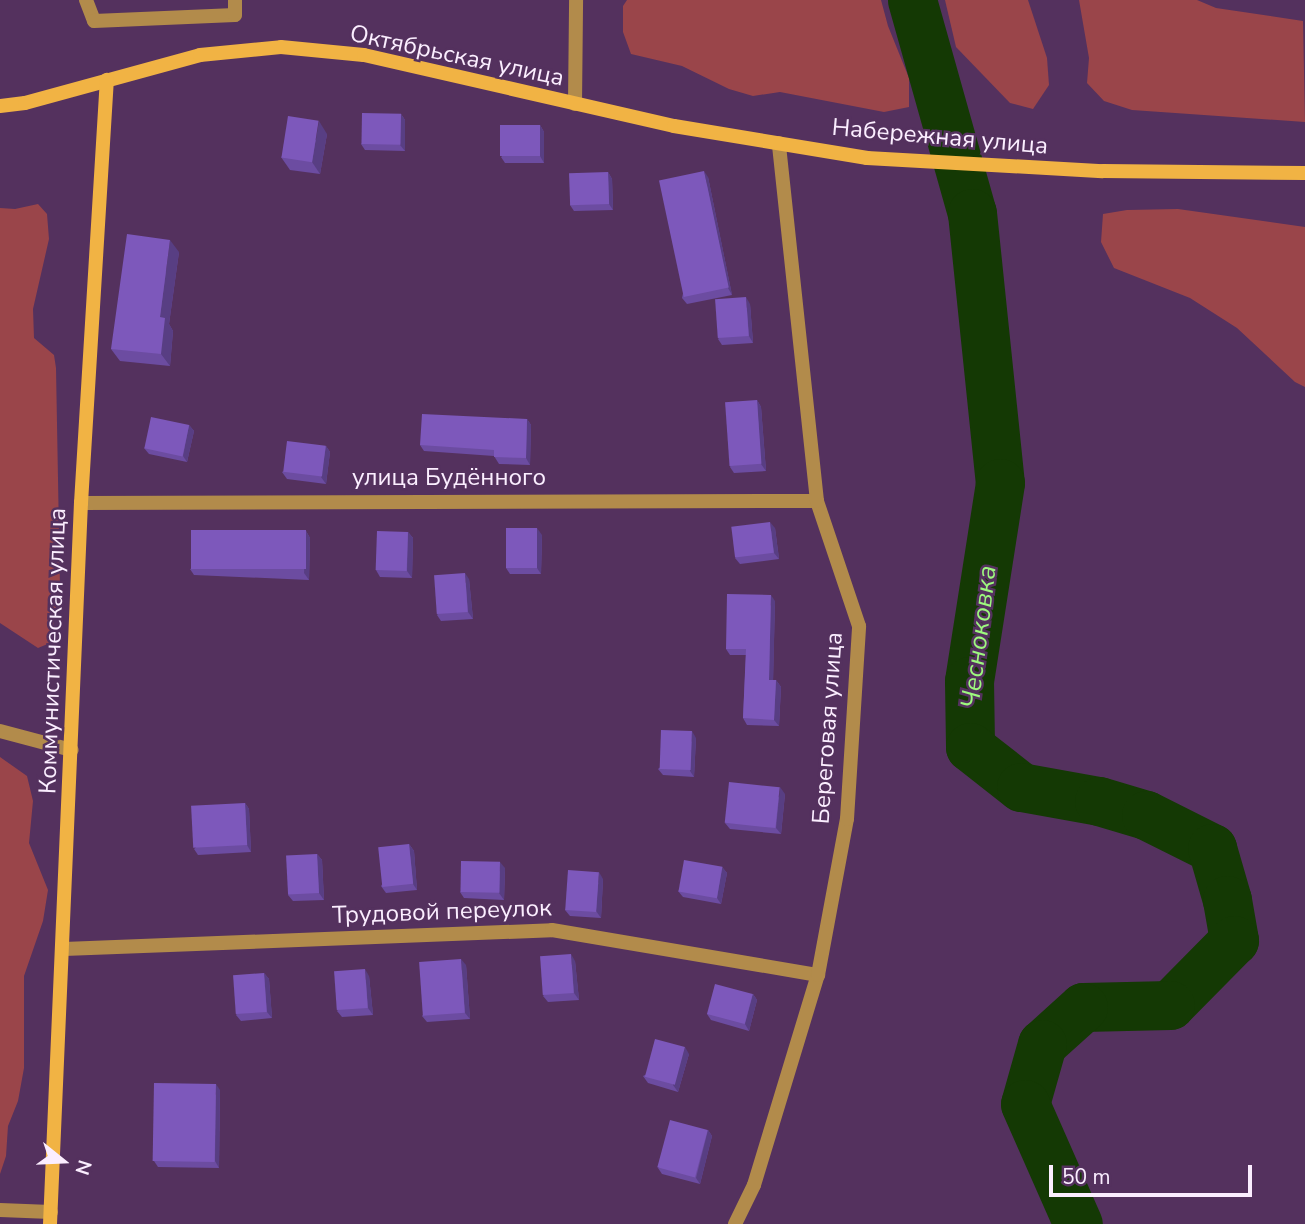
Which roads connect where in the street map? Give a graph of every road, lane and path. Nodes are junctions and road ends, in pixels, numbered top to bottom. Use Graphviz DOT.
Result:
graph roads {
  1 [pos="86,0"];
  2 [pos="235,0"];
  3 [pos="576,0"];
  4 [pos="107,80"];
  5 [pos="575,104"];
  6 [pos="0,106"];
  7 [pos="779,143"];
  8 [pos="1305,173"];
  9 [pos="817,501"];
  10 [pos="81,503"];
  11 [pos="0,731"];
  12 [pos="72,750"];
  13 [pos="64,949"];
  14 [pos="818,975"];
  15 [pos="0,1210"];
  16 [pos="50,1218"];
  17 [pos="736,1224"];
  1 -- 2 [label="street"];
  3 -- 5 [label="street"];
  4 -- 5 [label="street, Октябрьская улица"];
  4 -- 6 [label="street, Октябрьская улица"];
  4 -- 10 [label="street, Коммунистическая улица"];
  5 -- 7 [label="street, Набережная улица"];
  7 -- 8 [label="street, Набережная улица"];
  7 -- 9 [label="street, Береговая улица"];
  9 -- 10 [label="street, улица Будённого"];
  9 -- 14 [label="street, Береговая улица"];
  10 -- 12 [label="street, Коммунистическая улица"];
  11 -- 12 [label="street"];
  12 -- 13 [label="street, Коммунистическая улица"];
  13 -- 14 [label="street, Трудовой переулок"];
  13 -- 16 [label="street, Коммунистическая улица"];
  14 -- 17 [label="street, Береговая улица"];
  15 -- 16 [label="street"];
}
